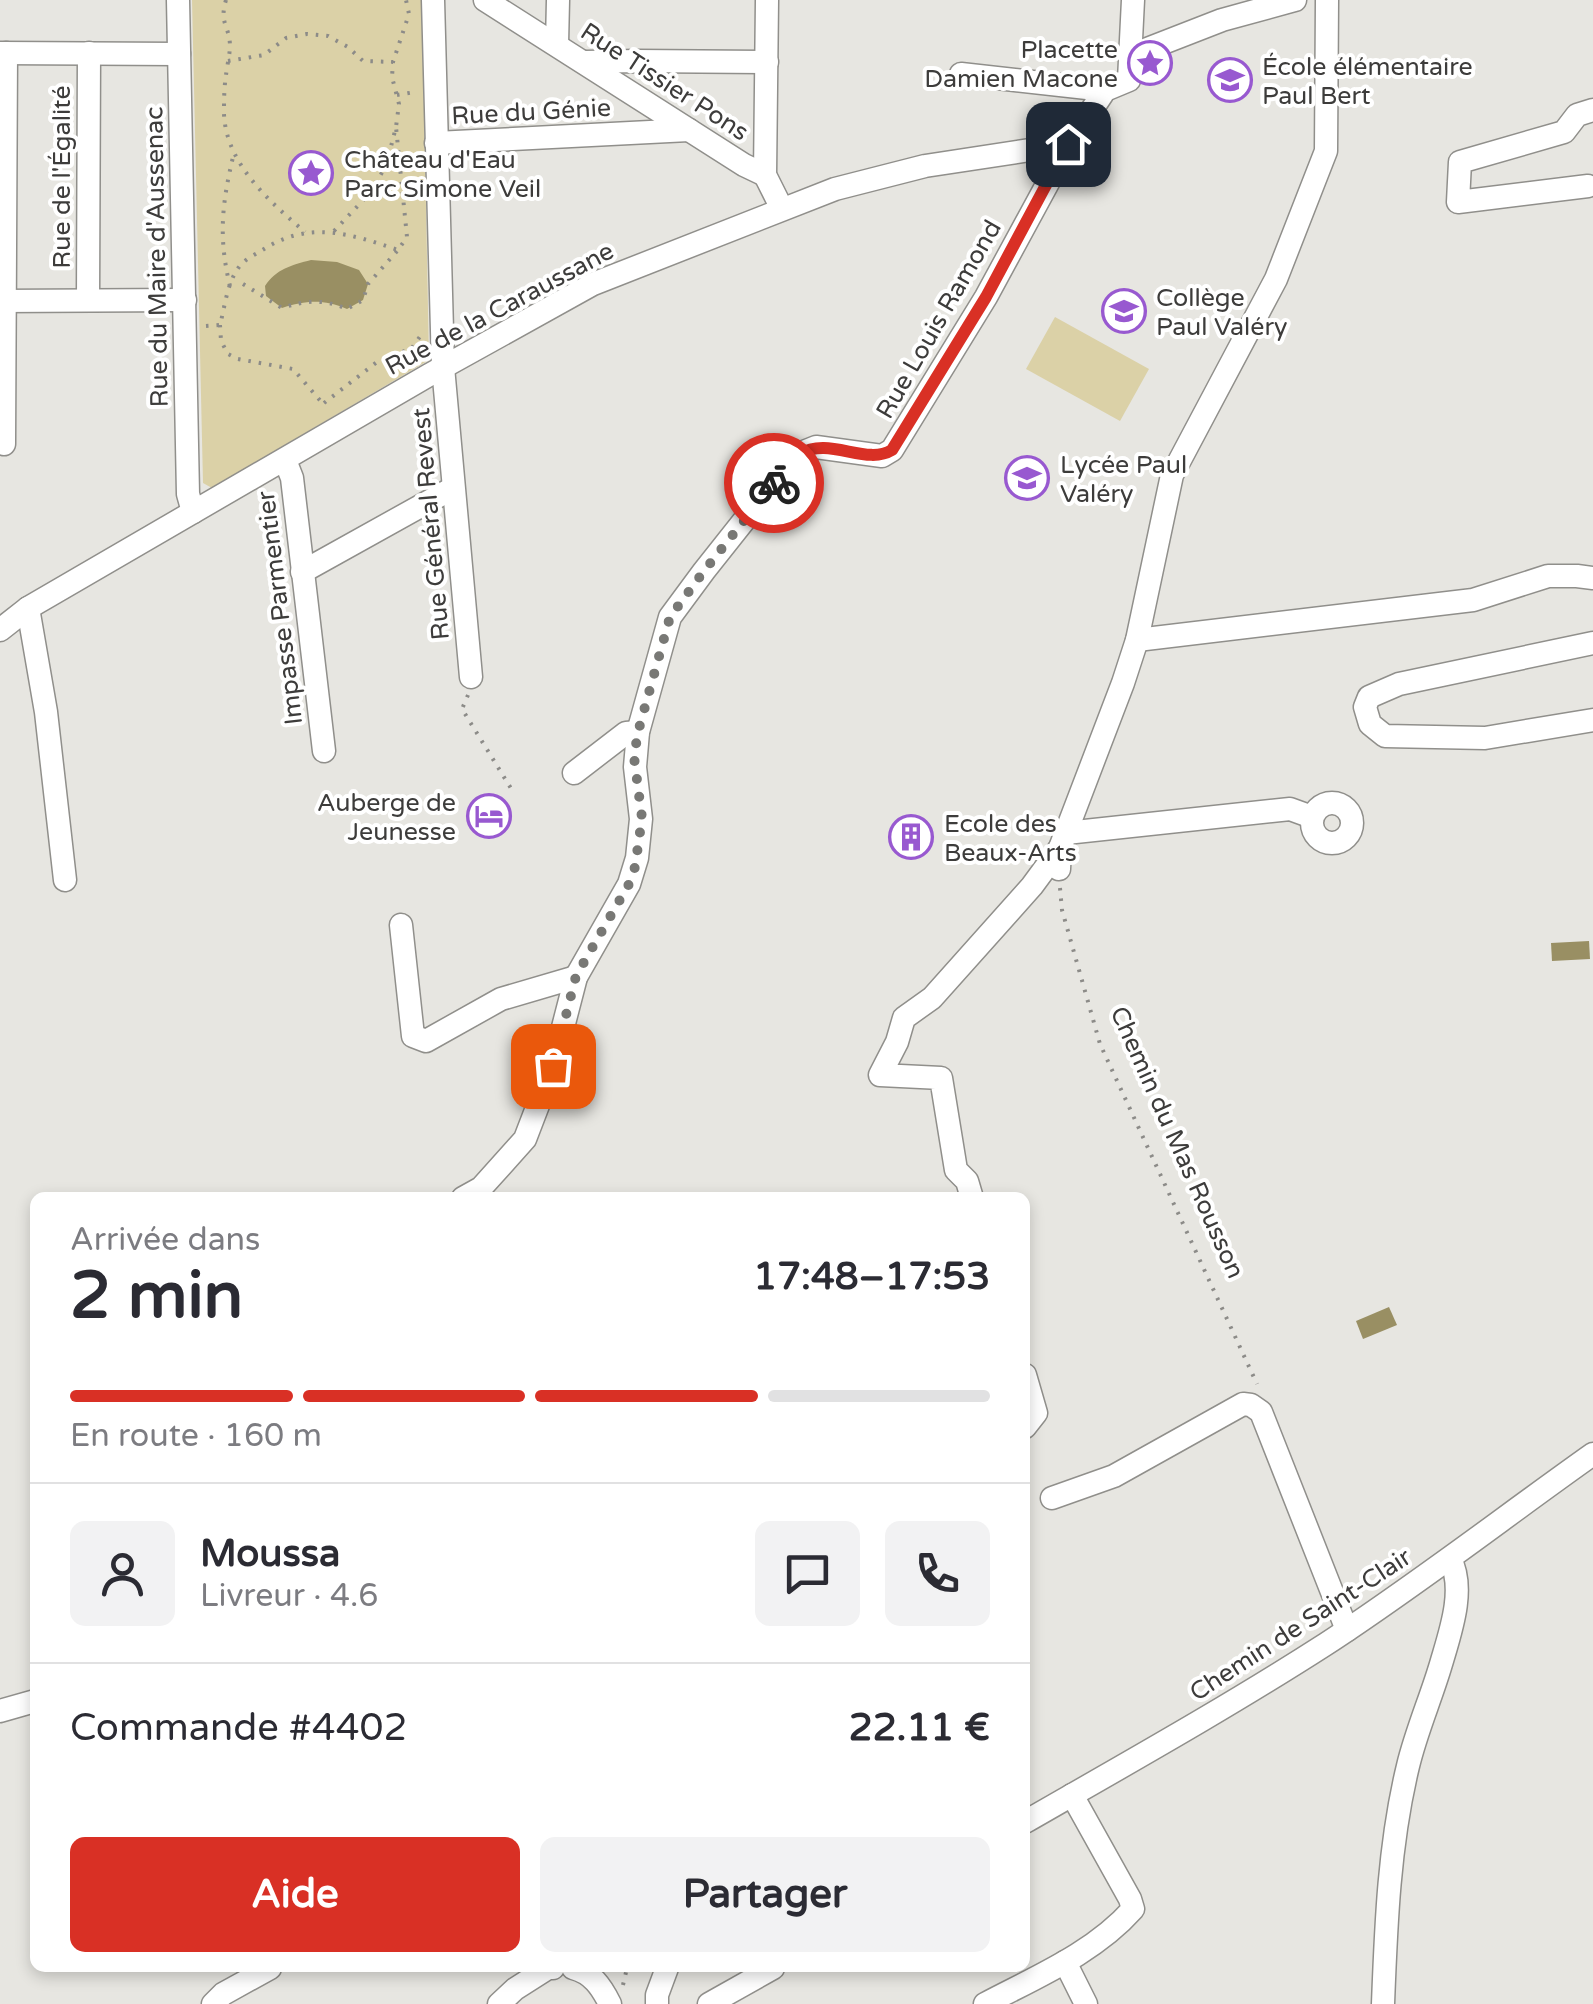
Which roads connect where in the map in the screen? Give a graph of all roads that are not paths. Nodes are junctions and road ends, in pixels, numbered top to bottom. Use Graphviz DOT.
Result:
graph roads {
  1 [pos="178,0"];
  2 [pos="433,0"];
  3 [pos="485,0"];
  4 [pos="558,0"];
  5 [pos="767,0"];
  6 [pos="1133,0"];
  7 [pos="1295,0"];
  8 [pos="1327,0"];
  9 [pos="557,44"];
  10 [pos="3,53"];
  11 [pos="89,53"];
  12 [pos="179,54"];
  13 [pos="1132,54"];
  14 [pos="586,62"];
  15 [pos="767,62"];
  16 [pos="961,74"];
  17 [pos="1106,90"];
  18 [pos="1593,110"];
  19 [pos="689,130"];
  20 [pos="436,143"];
  21 [pos="1068,144"];
  22 [pos="765,175"];
  23 [pos="1588,186"];
  24 [pos="782,209"];
  25 [pos="88,300"];
  26 [pos="185,300"];
  27 [pos="2,301"];
  28 [pos="443,367"];
  29 [pos="4,444"];
  30 [pos="285,460"];
  31 [pos="453,488"];
  32 [pos="193,512"];
  33 [pos="302,572"];
  34 [pos="1593,578"];
  35 [pos="28,608"];
  36 [pos="0,630"];
  37 [pos="1137,640"];
  38 [pos="1593,643"];
  39 [pos="472,677"];
  40 [pos="1593,720"];
  41 [pos="632,732"];
  42 [pos="324,752"];
  43 [pos="574,773"];
  44 [pos="1312,817"];
  45 [pos="1061,850"];
  46 [pos="65,880"];
  47 [pos="401,926"];
  48 [pos="576,976"];
  49 [pos="474,1192"];
  50 [pos="970,1192"];
  51 [pos="1030,1392"];
  52 [pos="1030,1421"];
  53 [pos="1593,1454"];
  54 [pos="1052,1498"];
  55 [pos="1450,1559"];
  56 [pos="1347,1630"];
  57 [pos="30,1703"];
  58 [pos="0,1712"];
  59 [pos="1072,1795"];
  60 [pos="1030,1819"];
  61 [pos="1066,1962"];
  62 [pos="263,1972"];
  63 [pos="542,1972"];
  64 [pos="586,1972"];
  65 [pos="665,1972"];
  66 [pos="766,1972"];
  67 [pos="212,2004"];
  68 [pos="499,2004"];
  69 [pos="610,2004"];
  70 [pos="657,2004"];
  71 [pos="709,2004"];
  72 [pos="985,2004"];
  73 [pos="1086,2004"];
  74 [pos="1383,2004"];
  1 -- 12 [label="street, Rue du Maire d'Aussenac"];
  2 -- 20 [label="street, Rue Général Revest"];
  3 -- 9 [label="street, Rue Tissier Pons"];
  4 -- 9 [label="street"];
  5 -- 15 [label="street"];
  6 -- 13 [label="street"];
  7 -- 13 [label="street"];
  8 -- 37 [label="street"];
  9 -- 14 [label="street, Rue Tissier Pons"];
  10 -- 11 [label="street"];
  10 -- 27 [label="street"];
  11 -- 12 [label="street"];
  11 -- 25 [label="street, Rue de l'Égalité"];
  12 -- 26 [label="street, Rue du Maire d'Aussenac"];
  13 -- 17 [label="street"];
  14 -- 15 [label="street"];
  14 -- 19 [label="street, Rue Tissier Pons"];
  15 -- 22 [label="street"];
  16 -- 17 [label="street"];
  17 -- 21 [label="street, Rue Louis Ramond"];
  18 -- 23 [label="street"];
  19 -- 20 [label="street, Rue du Génie"];
  19 -- 22 [label="street, Rue Tissier Pons"];
  20 -- 28 [label="street, Rue Général Revest"];
  21 -- 24 [label="street, Rue de la Caraussane"];
  21 -- 41 [label="street, Rue Louis Ramond"];
  22 -- 24 [label="street"];
  24 -- 28 [label="street, Rue de la Caraussane"];
  25 -- 26 [label="street"];
  25 -- 27 [label="street"];
  26 -- 32 [label="street, Rue du Maire d'Aussenac"];
  27 -- 29 [label="street"];
  28 -- 30 [label="street, Rue de la Caraussane"];
  28 -- 31 [label="street, Rue Général Revest"];
  30 -- 32 [label="street, Rue de la Caraussane"];
  30 -- 33 [label="street, Impasse Parmentier"];
  31 -- 33 [label="street"];
  31 -- 39 [label="street, Rue Général Revest"];
  32 -- 35 [label="street, Rue de la Caraussane"];
  33 -- 42 [label="street, Impasse Parmentier"];
  34 -- 37 [label="street"];
  35 -- 36 [label="street, Rue de la Caraussane"];
  35 -- 46 [label="street"];
  37 -- 45 [label="street"];
  38 -- 40 [label="street"];
  41 -- 43 [label="street"];
  41 -- 48 [label="street"];
  44 -- 45 [label="street"];
  45 -- 50 [label="street"];
  47 -- 48 [label="street"];
  48 -- 49 [label="street"];
  51 -- 52 [label="street"];
  53 -- 55 [label="street, Chemin de Saint-Clair"];
  54 -- 56 [label="street"];
  55 -- 56 [label="street, Chemin de Saint-Clair"];
  55 -- 74 [label="street"];
  56 -- 59 [label="street, Chemin de Saint-Clair"];
  57 -- 58 [label="street"];
  59 -- 60 [label="street, Chemin de Saint-Clair"];
  59 -- 61 [label="street"];
  61 -- 72 [label="street"];
  61 -- 73 [label="street"];
  62 -- 67 [label="street"];
  63 -- 68 [label="street"];
  64 -- 69 [label="street"];
  65 -- 70 [label="street"];
  66 -- 71 [label="street"];
}
